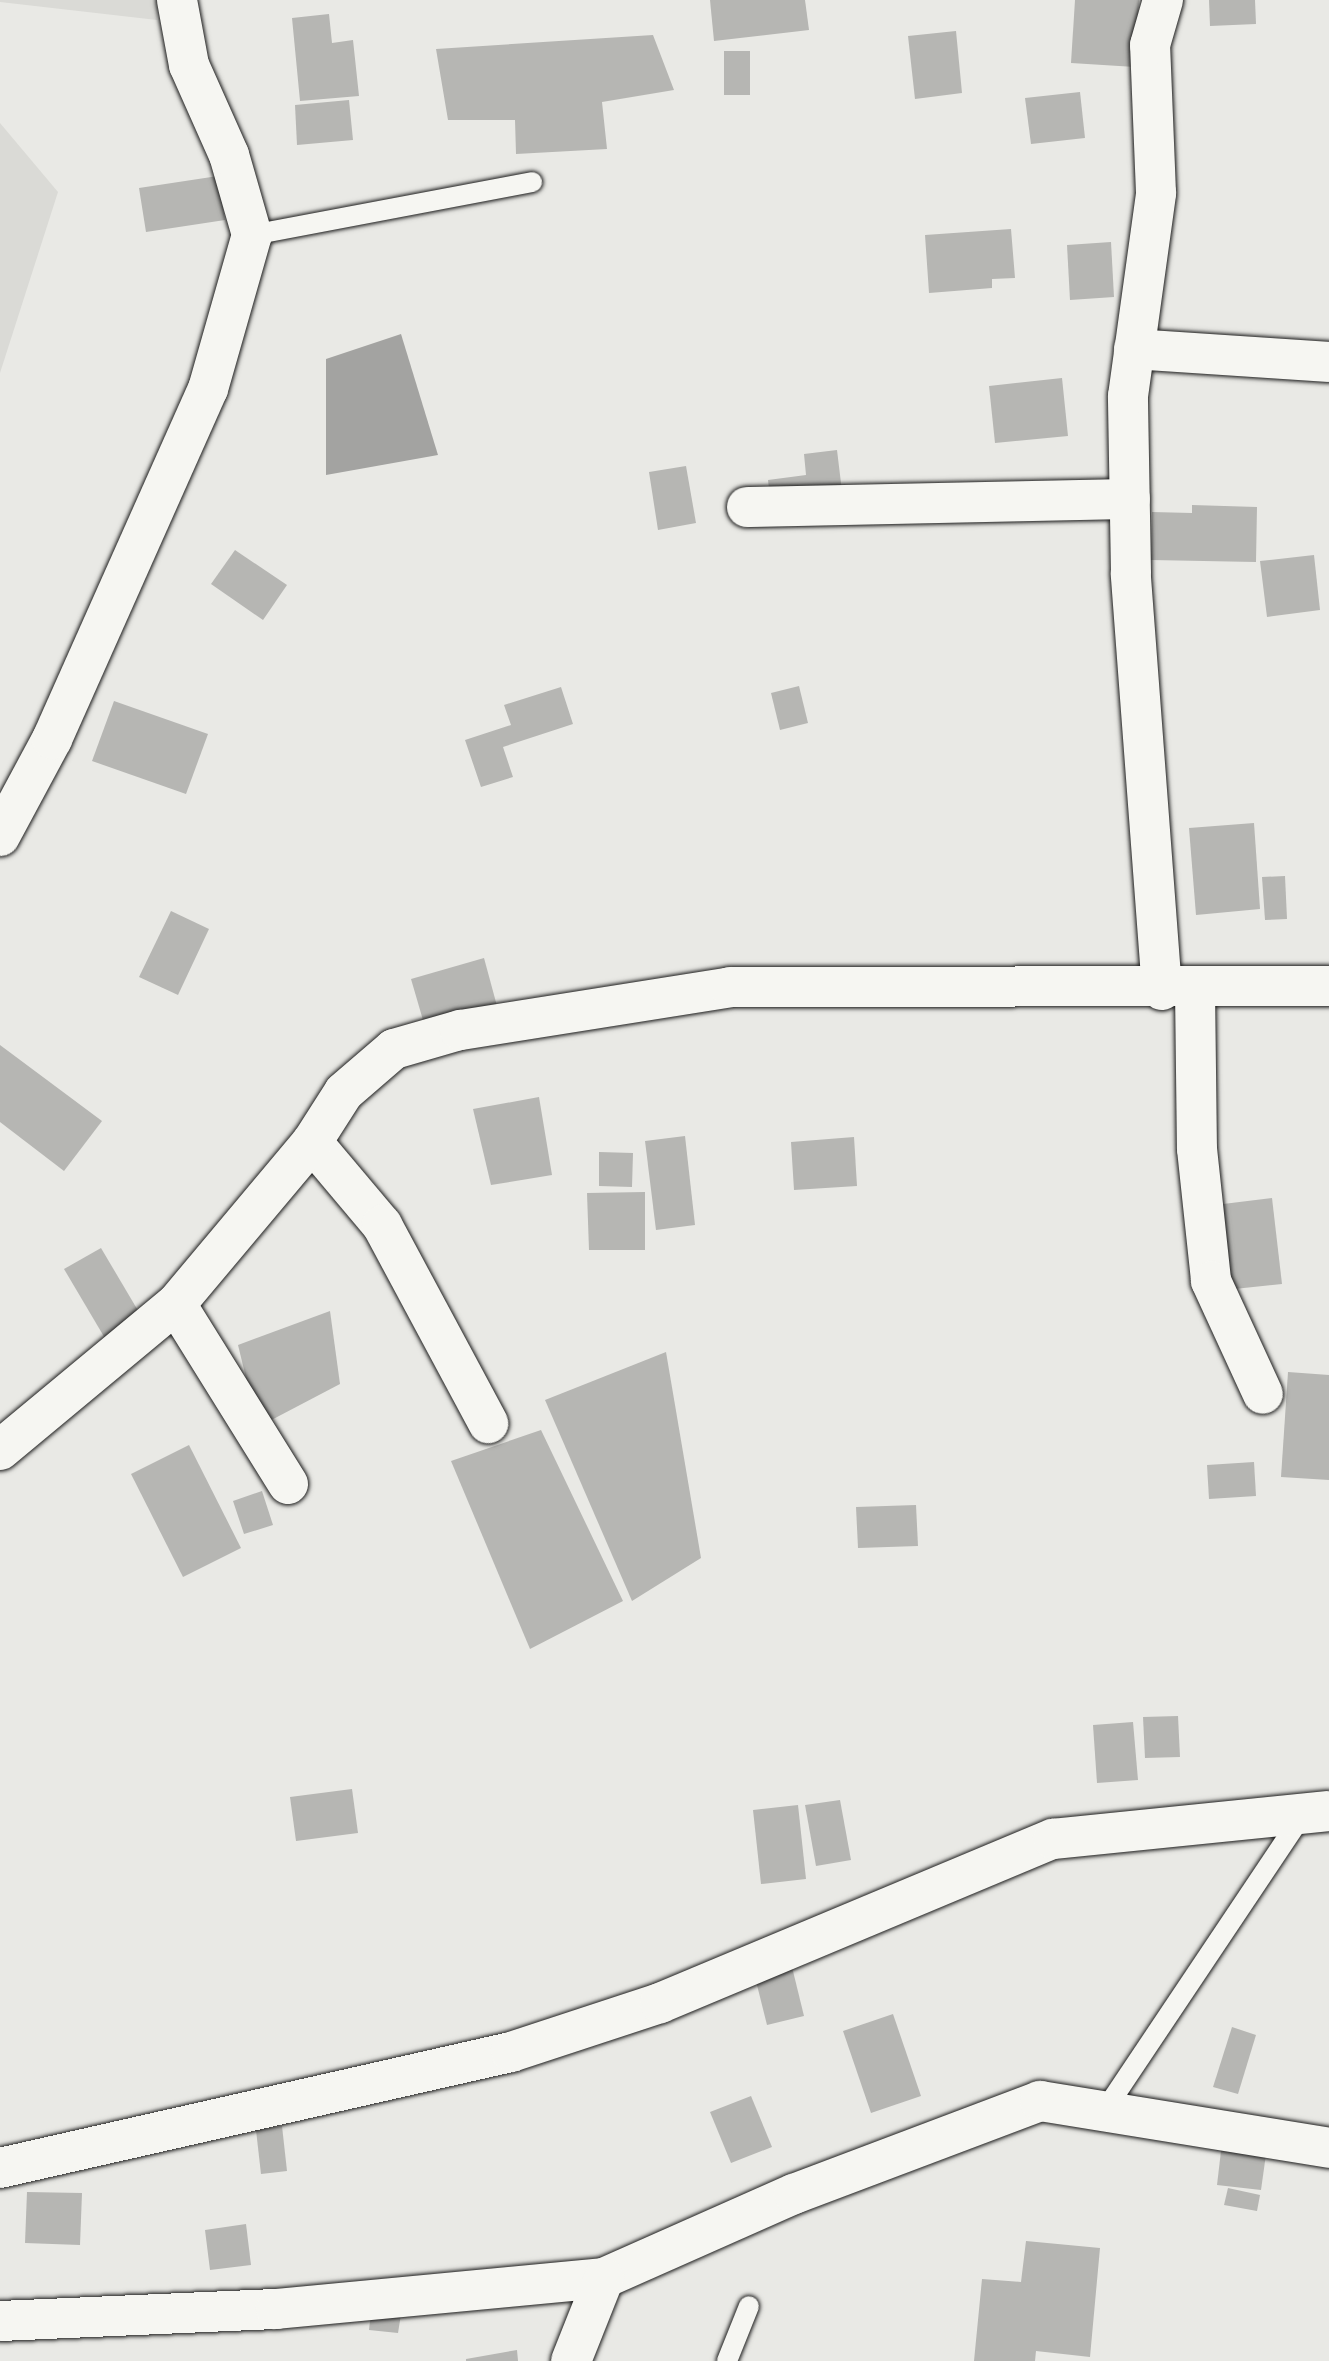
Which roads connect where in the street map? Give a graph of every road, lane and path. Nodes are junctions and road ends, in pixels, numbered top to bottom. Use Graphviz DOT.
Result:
graph roads {
  1 [pos="177,0"];
  2 [pos="1163,0"];
  3 [pos="532,182"];
  4 [pos="252,235"];
  5 [pos="1134,349"];
  6 [pos="1329,362"];
  7 [pos="1130,499"];
  8 [pos="747,507"];
  9 [pos="0,836"];
  10 [pos="1329,986"];
  11 [pos="1178,989"];
  12 [pos="312,1142"];
  13 [pos="176,1304"];
  14 [pos="1263,1394"];
  15 [pos="488,1423"];
  16 [pos="0,1450"];
  17 [pos="288,1484"];
  18 [pos="1317,1812"];
  19 [pos="1107,2107"];
  20 [pos="1329,2148"];
  21 [pos="0,2168"];
  22 [pos="604,2278"];
  23 [pos="749,2306"];
  24 [pos="0,2321"];
  25 [pos="571,2361"];
  26 [pos="727,2361"];
  1 -- 4 [label="street"];
  2 -- 5 [label="street"];
  3 -- 4 [label="lane"];
  4 -- 9 [label="street"];
  5 -- 6 [label="street"];
  5 -- 7 [label="street"];
  7 -- 8 [label="street"];
  7 -- 11 [label="street"];
  10 -- 11 [label="street"];
  11 -- 12 [label="street"];
  11 -- 14 [label="street"];
  12 -- 13 [label="street"];
  12 -- 15 [label="street"];
  13 -- 16 [label="street"];
  13 -- 17 [label="street"];
  18 -- 19 [label="lane"];
  18 -- 21 [label="street"];
  19 -- 20 [label="street"];
  19 -- 22 [label="street"];
  22 -- 24 [label="street"];
  22 -- 25 [label="street"];
  23 -- 26 [label="lane"];
}
